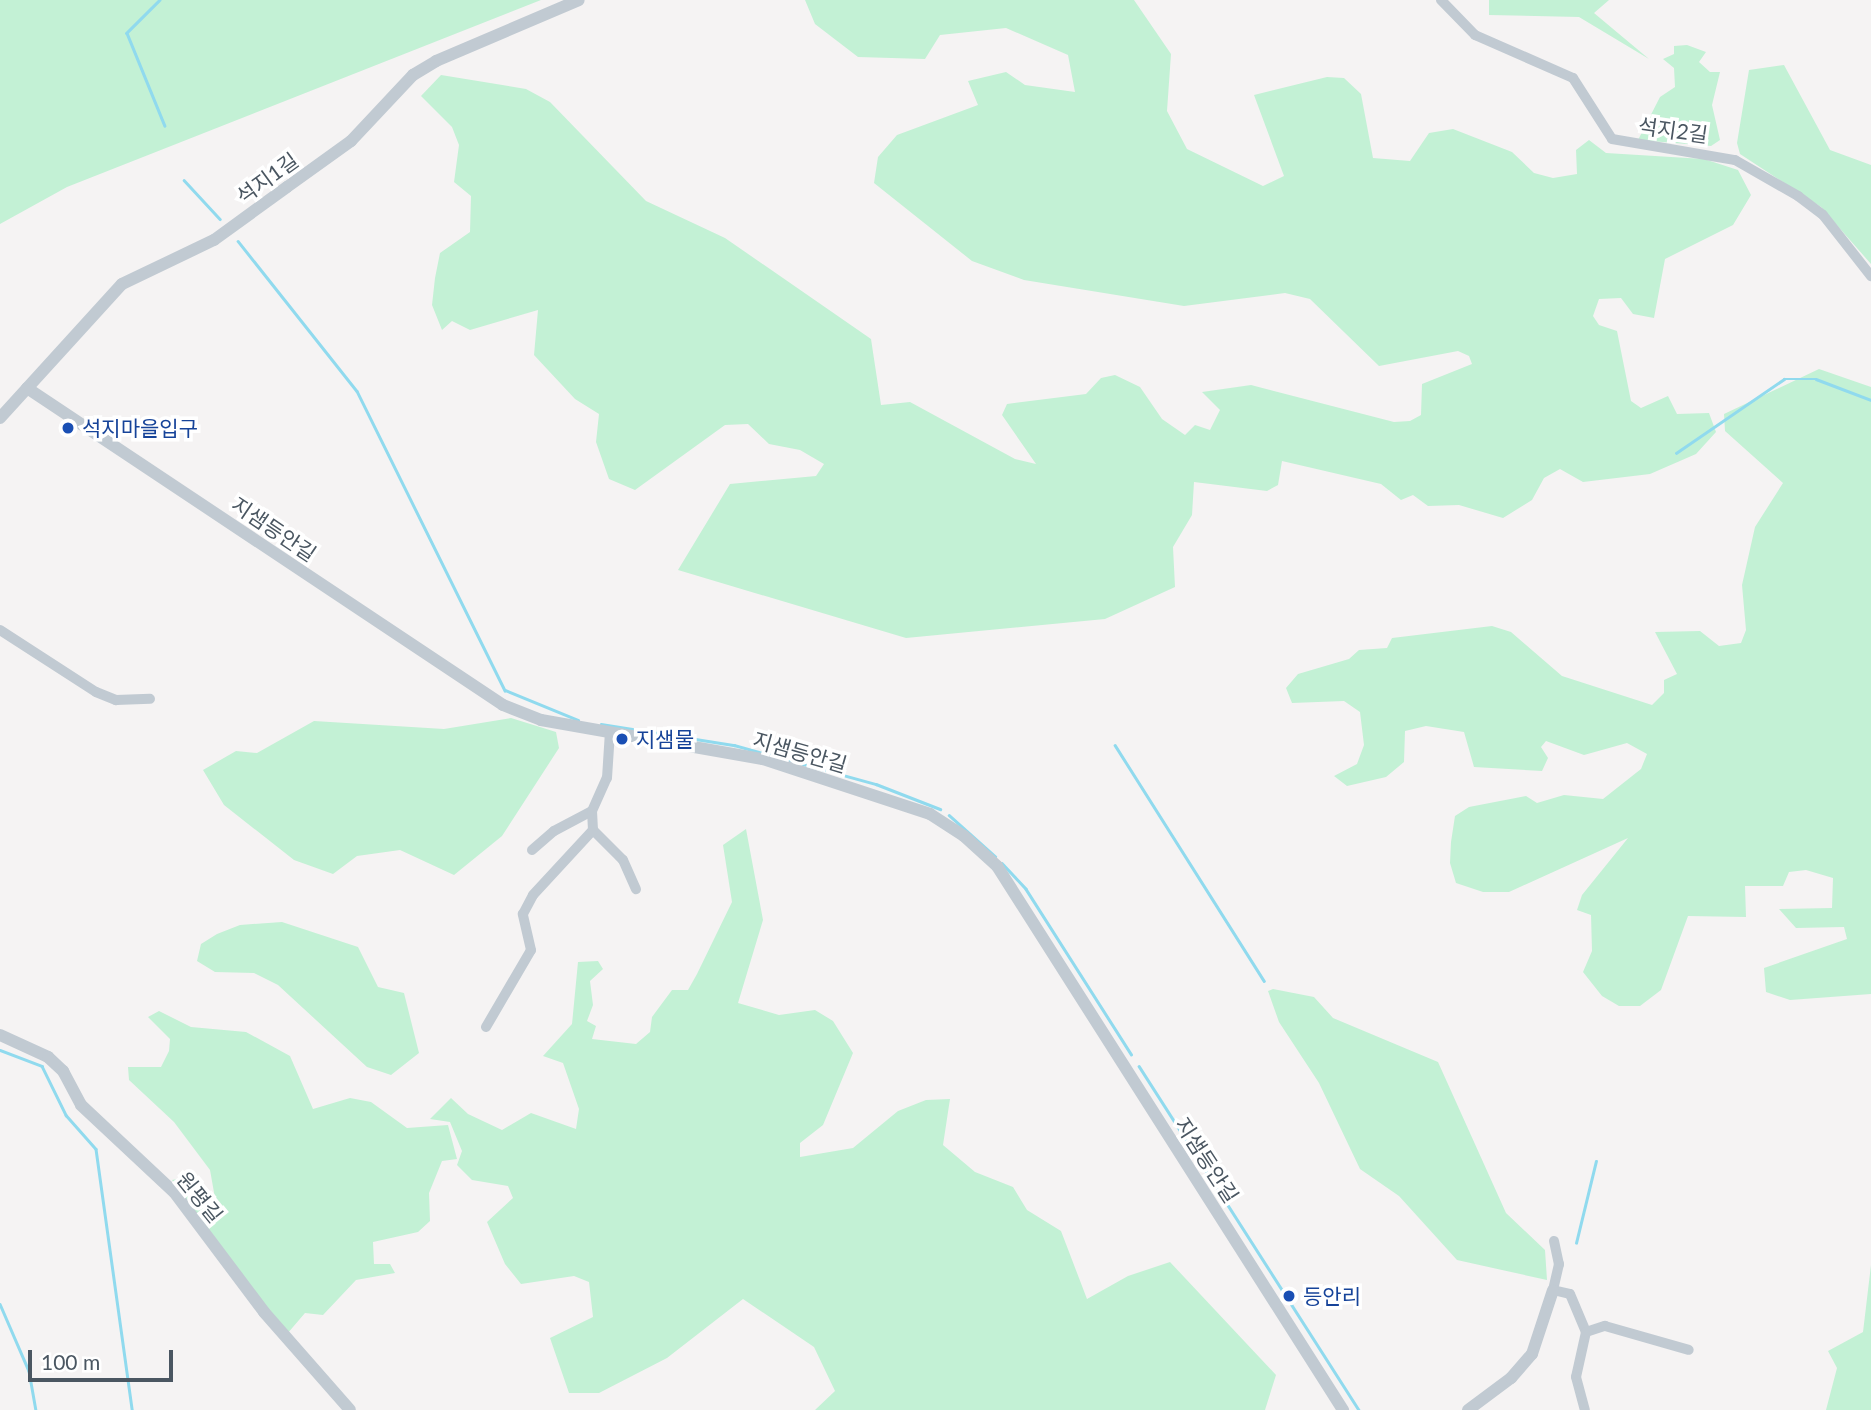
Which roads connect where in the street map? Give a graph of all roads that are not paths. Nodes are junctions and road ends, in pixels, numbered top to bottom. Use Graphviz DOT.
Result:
graph roads {
  1 [pos="579,0"];
  2 [pos="1441,0"];
  3 [pos="1871,276"];
  4 [pos="27,388"];
  5 [pos="0,418"];
  6 [pos="0,630"];
  7 [pos="150,699"];
  8 [pos="610,732"];
  9 [pos="592,811"];
  10 [pos="593,830"];
  11 [pos="532,850"];
  12 [pos="636,889"];
  13 [pos="486,1027"];
  14 [pos="0,1034"];
  15 [pos="1554,1241"];
  16 [pos="1553,1290"];
  17 [pos="1586,1332"];
  18 [pos="1689,1350"];
  19 [pos="350,1410"];
  20 [pos="1343,1410"];
  21 [pos="1468,1410"];
  22 [pos="1585,1410"];
  1 -- 4 [label="street, 석지1길"];
  2 -- 3 [label="street, 석지2길"];
  4 -- 5 [label="street, 석지1길"];
  4 -- 8 [label="street, 지샘등안길"];
  6 -- 7 [label="street"];
  8 -- 9 [label="street"];
  8 -- 20 [label="street, 지샘등안길"];
  9 -- 10 [label="street"];
  9 -- 11 [label="street"];
  10 -- 12 [label="street"];
  10 -- 13 [label="street"];
  14 -- 19 [label="street, 원평길"];
  15 -- 16 [label="street"];
  16 -- 17 [label="street"];
  16 -- 21 [label="street"];
  17 -- 18 [label="street"];
  17 -- 22 [label="street"];
}
